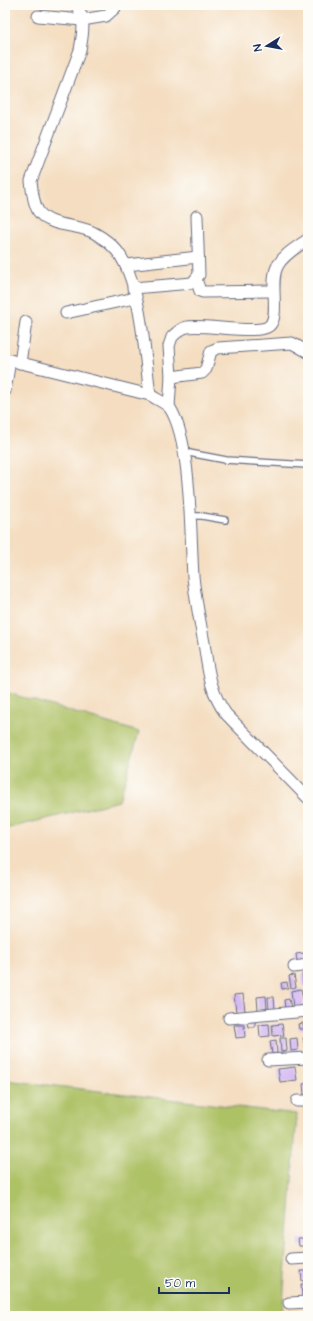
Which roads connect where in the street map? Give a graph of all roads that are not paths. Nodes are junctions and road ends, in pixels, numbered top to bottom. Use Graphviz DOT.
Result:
graph roads {
  1 [pos="76,5"];
  2 [pos="115,5"];
  3 [pos="38,16"];
  4 [pos="82,20"];
  5 [pos="197,216"];
  6 [pos="308,239"];
  7 [pos="198,257"];
  8 [pos="126,265"];
  9 [pos="196,279"];
  10 [pos="273,291"];
  11 [pos="134,293"];
  12 [pos="66,313"];
  13 [pos="26,322"];
  14 [pos="308,352"];
  15 [pos="11,361"];
  16 [pos="171,377"];
  17 [pos="5,391"];
  18 [pos="150,395"];
  19 [pos="169,406"];
  20 [pos="184,452"];
  21 [pos="308,465"];
  22 [pos="189,516"];
  23 [pos="225,520"];
  24 [pos="308,798"];
  25 [pos="308,965"];
  26 [pos="294,967"];
  27 [pos="308,1011"];
  28 [pos="229,1018"];
  29 [pos="308,1058"];
  30 [pos="268,1060"];
  31 [pos="296,1101"];
  32 [pos="308,1101"];
  33 [pos="308,1258"];
  34 [pos="291,1259"];
  35 [pos="308,1302"];
  36 [pos="289,1303"];
  1 -- 4 [label="street"];
  2 -- 4 [label="street"];
  3 -- 4 [label="street"];
  4 -- 8 [label="street"];
  5 -- 7 [label="street"];
  6 -- 10 [label="street"];
  7 -- 8 [label="street"];
  7 -- 9 [label="street"];
  8 -- 11 [label="street"];
  9 -- 10 [label="street"];
  9 -- 11 [label="street"];
  10 -- 16 [label="street"];
  11 -- 12 [label="street"];
  11 -- 18 [label="street"];
  13 -- 15 [label="street"];
  14 -- 16 [label="street"];
  15 -- 17 [label="street"];
  15 -- 18 [label="street"];
  16 -- 19 [label="street"];
  18 -- 19 [label="street"];
  19 -- 20 [label="street"];
  20 -- 21 [label="lane"];
  20 -- 22 [label="street"];
  22 -- 23 [label="lane"];
  22 -- 24 [label="street"];
  25 -- 26 [label="street"];
  27 -- 28 [label="street"];
  29 -- 30 [label="street"];
  31 -- 32 [label="street"];
  33 -- 34 [label="street"];
  35 -- 36 [label="street"];
}
